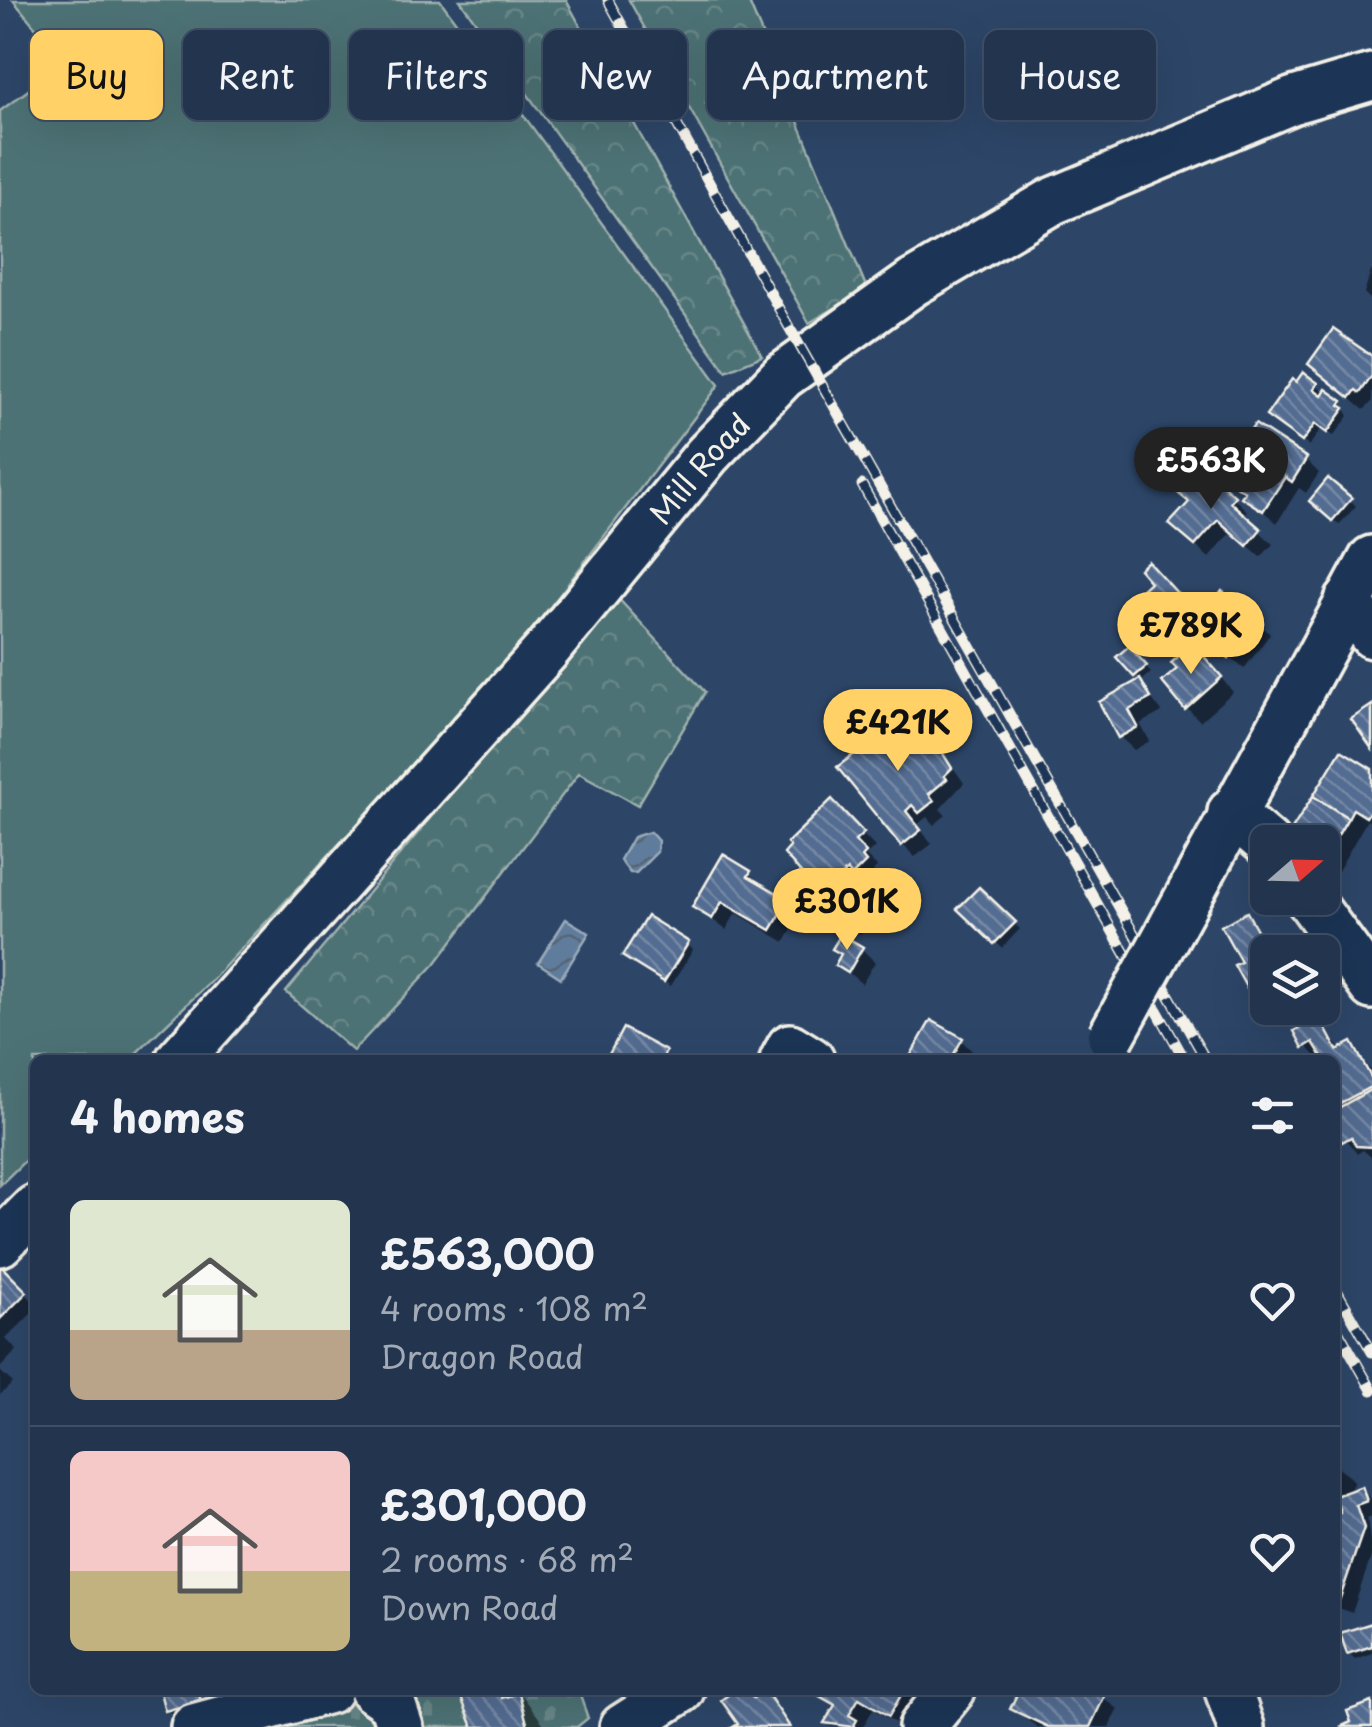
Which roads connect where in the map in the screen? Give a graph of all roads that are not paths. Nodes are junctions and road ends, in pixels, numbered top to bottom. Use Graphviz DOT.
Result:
graph roads {
  1 [pos="1372,77"];
  2 [pos="1372,558"];
  3 [pos="1360,618"];
  4 [pos="1231,812"];
  5 [pos="1250,828"];
  6 [pos="1320,915"];
  7 [pos="1372,986"];
  8 [pos="1105,1048"];
  9 [pos="183,1055"];
  10 [pos="30,1213"];
  11 [pos="0,1243"];
  12 [pos="311,1695"];
  13 [pos="380,1695"];
  14 [pos="673,1695"];
  15 [pos="948,1695"];
  16 [pos="1230,1695"];
  17 [pos="194,1727"];
  18 [pos="400,1727"];
  19 [pos="623,1727"];
  20 [pos="922,1727"];
  21 [pos="1241,1727"];
  1 -- 9 [label="street, Mill Road"];
  2 -- 3 [label="street"];
  3 -- 4 [label="street"];
  4 -- 5 [label="street"];
  4 -- 8 [label="street, bridge"];
  6 -- 7 [label="street"];
  10 -- 11 [label="street"];
  12 -- 17 [label="street"];
  13 -- 18 [label="street"];
  14 -- 19 [label="street"];
  15 -- 20 [label="street"];
  16 -- 21 [label="street"];
}
